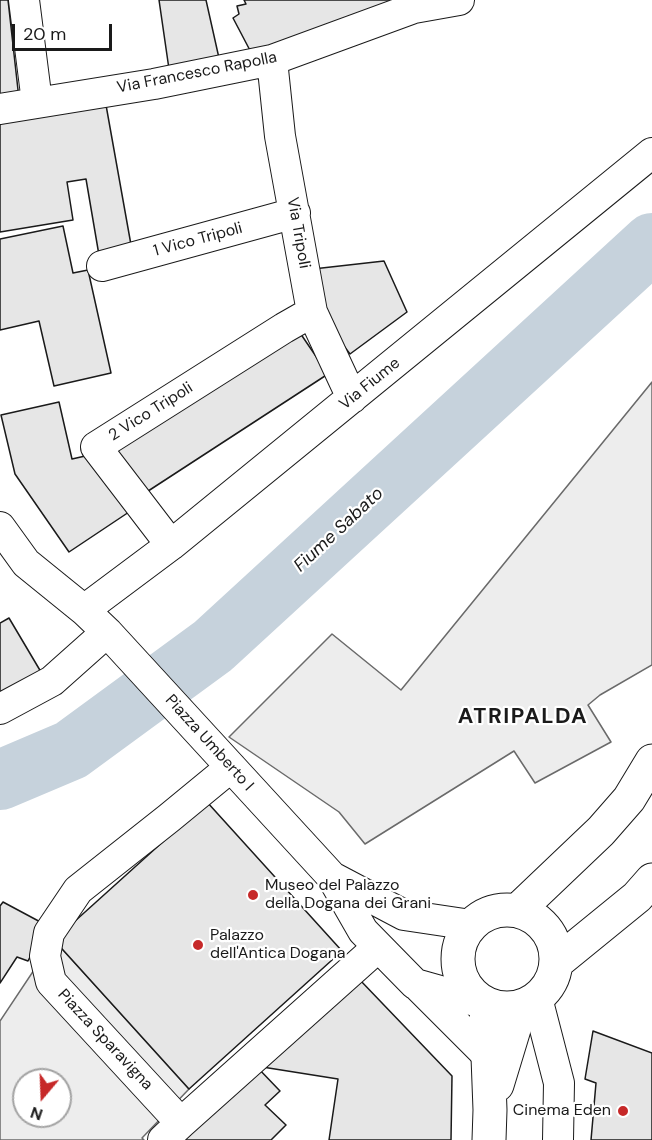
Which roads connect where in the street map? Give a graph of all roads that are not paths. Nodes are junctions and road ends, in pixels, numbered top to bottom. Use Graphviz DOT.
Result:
graph roads {
  1 [pos="24,0"];
  2 [pos="459,0"];
  3 [pos="413,4"];
  4 [pos="272,60"];
  5 [pos="37,102"];
  6 [pos="0,109"];
  7 [pos="652,153"];
  8 [pos="295,213"];
  9 [pos="102,266"];
  10 [pos="312,312"];
  11 [pos="352,398"];
  12 [pos="0,527"];
  13 [pos="171,545"];
  14 [pos="84,610"];
  15 [pos="112,637"];
  16 [pos="0,709"];
  17 [pos="222,757"];
  18 [pos="652,761"];
  19 [pos="332,877"];
  20 [pos="652,880"];
  21 [pos="517,911"];
  22 [pos="471,925"];
  23 [pos="378,946"];
  24 [pos="556,963"];
  25 [pos="415,984"];
  26 [pos="529,1002"];
  27 [pos="486,1004"];
  28 [pos="488,1056"];
  29 [pos="489,1125"];
  30 [pos="172,1131"];
  31 [pos="558,1140"];
  1 -- 5 [label="street"];
  2 -- 3 [label="street, Via Francesco Rapolla"];
  3 -- 4 [label="street, Via Francesco Rapolla"];
  4 -- 5 [label="street, Via Francesco Rapolla"];
  4 -- 8 [label="street, Via Tripoli"];
  5 -- 6 [label="street, Via Francesco Rapolla"];
  7 -- 11 [label="street, Via Fiume"];
  8 -- 9 [label="street, 1 Vico Tripoli"];
  8 -- 10 [label="street, Via Tripoli"];
  10 -- 11 [label="street, Via Tripoli"];
  10 -- 13 [label="street, 2 Vico Tripoli"];
  11 -- 13 [label="street, Via Fiume"];
  12 -- 14 [label="street, Piazza Umberto I"];
  13 -- 14 [label="street, Via Fiume"];
  14 -- 15 [label="street, Piazza Umberto I"];
  15 -- 16 [label="street"];
  15 -- 17 [label="street, Piazza Umberto I"];
  17 -- 19 [label="street, Piazza Umberto I"];
  17 -- 30 [label="street, Piazza Sparavigna"];
  18 -- 21 [label="street"];
  19 -- 22 [label="street, Piazza Umberto I"];
  19 -- 23 [label="street, Piazza Umberto I"];
  20 -- 24 [label="street"];
  21 -- 22 [label="street"];
  21 -- 24 [label="street"];
  22 -- 27 [label="street"];
  23 -- 25 [label="street, Piazza Umberto I"];
  23 -- 30 [label="street, Piazza Sparavigna"];
  24 -- 26 [label="street"];
  25 -- 27 [label="street"];
  25 -- 28 [label="street, Piazza Umberto I"];
  26 -- 27 [label="street"];
  26 -- 29 [label="street"];
  26 -- 31 [label="street"];
  27 -- 28 [label="street"];
  28 -- 29 [label="street"];
}
